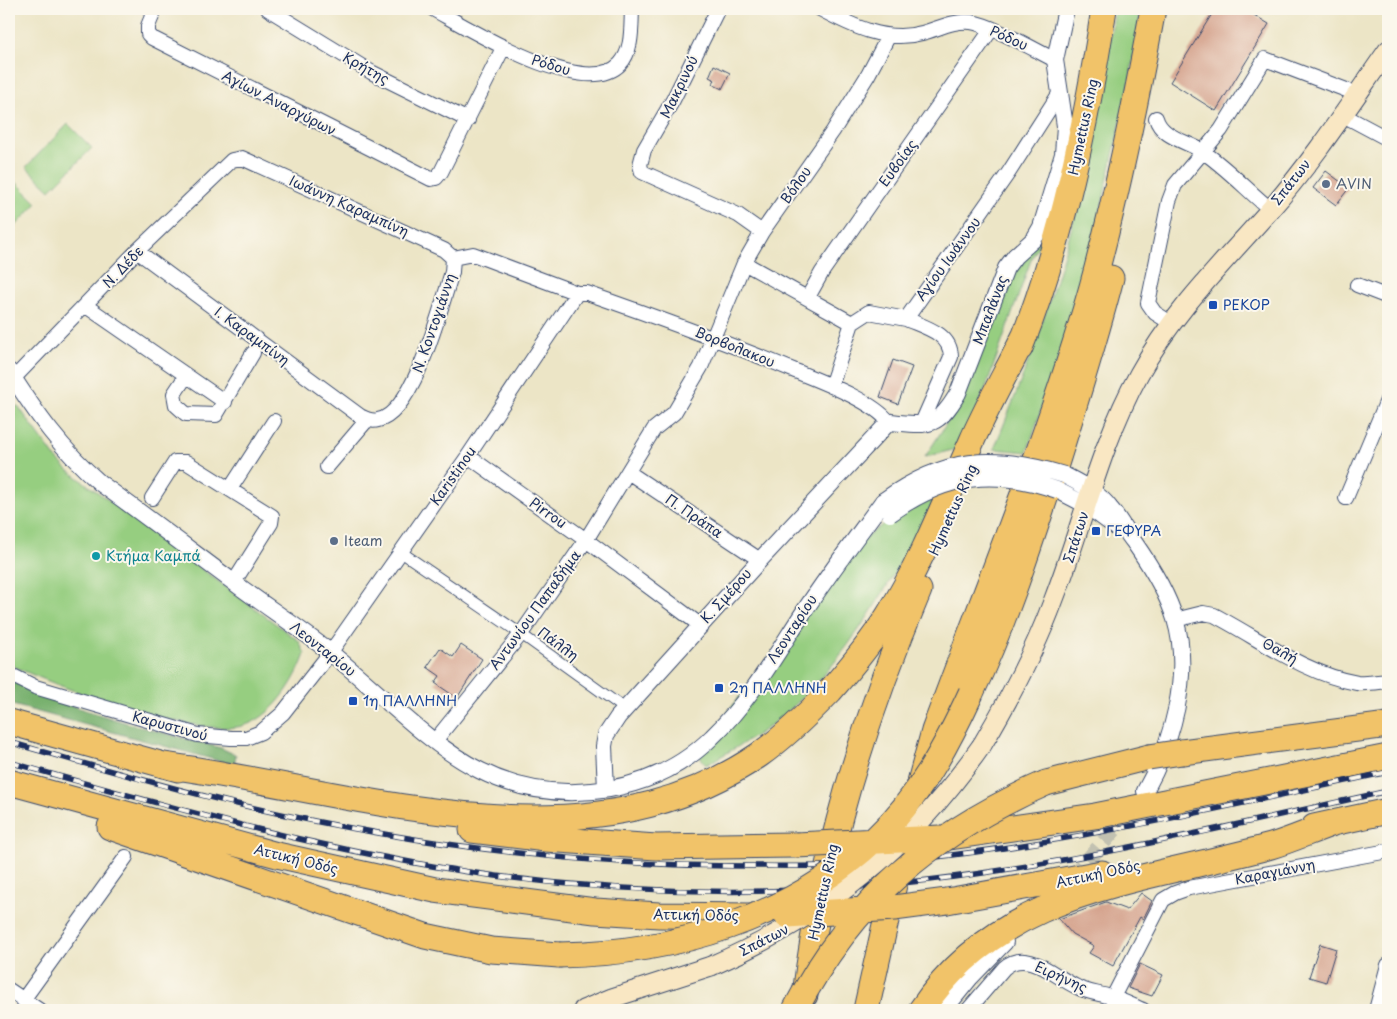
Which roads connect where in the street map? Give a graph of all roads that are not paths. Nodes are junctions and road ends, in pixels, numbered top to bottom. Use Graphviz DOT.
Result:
graph roads {
  1 [pos="155,9"];
  2 [pos="268,9"];
  3 [pos="433,9"];
  4 [pos="632,9"];
  5 [pos="718,9"];
  6 [pos="820,9"];
  7 [pos="965,9"];
  8 [pos="1066,9"];
  9 [pos="1104,9"];
  10 [pos="1153,9"];
  11 [pos="957,22"];
  12 [pos="992,30"];
  13 [pos="888,37"];
  14 [pos="503,48"];
  15 [pos="1388,50"];
  16 [pos="1055,60"];
  17 [pos="1138,87"];
  18 [pos="1059,94"];
  19 [pos="1357,94"];
  20 [pos="1343,115"];
  21 [pos="1156,118"];
  22 [pos="468,120"];
  23 [pos="1388,139"];
  24 [pos="1202,151"];
  25 [pos="242,158"];
  26 [pos="1270,209"];
  27 [pos="762,232"];
  28 [pos="137,251"];
  29 [pos="453,258"];
  30 [pos="744,263"];
  31 [pos="1357,285"];
  32 [pos="575,296"];
  33 [pos="1388,297"];
  34 [pos="808,298"];
  35 [pos="86,306"];
  36 [pos="906,319"];
  37 [pos="852,323"];
  38 [pos="1171,324"];
  39 [pos="1026,333"];
  40 [pos="713,337"];
  41 [pos="252,353"];
  42 [pos="186,376"];
  43 [pos="10,382"];
  44 [pos="831,386"];
  45 [pos="1388,398"];
  46 [pos="225,402"];
  47 [pos="367,420"];
  48 [pos="274,421"];
  49 [pos="888,422"];
  50 [pos="921,424"];
  51 [pos="468,456"];
  52 [pos="327,467"];
  53 [pos="628,472"];
  54 [pos="230,488"];
  55 [pos="152,498"];
  56 [pos="1088,498"];
  57 [pos="1346,498"];
  58 [pos="586,540"];
  59 [pos="400,552"];
  60 [pos="760,560"];
  61 [pos="234,582"];
  62 [pos="1175,620"];
  63 [pos="700,625"];
  64 [pos="520,634"];
  65 [pos="330,653"];
  66 [pos="9,674"];
  67 [pos="1388,681"];
  68 [pos="625,709"];
  69 [pos="9,722"];
  70 [pos="1388,725"];
  71 [pos="434,742"];
  72 [pos="1388,758"];
  73 [pos="163,765"];
  74 [pos="9,782"];
  75 [pos="606,789"];
  76 [pos="1145,791"];
  77 [pos="9,792"];
  78 [pos="1388,811"];
  79 [pos="1331,824"];
  80 [pos="1388,851"];
  81 [pos="126,857"];
  82 [pos="1005,942"];
  83 [pos="1388,965"];
  84 [pos="711,966"];
  85 [pos="9,990"];
  86 [pos="1113,998"];
  87 [pos="23,1000"];
  88 [pos="39,1010"];
  89 [pos="583,1010"];
  90 [pos="617,1010"];
  91 [pos="795,1010"];
  92 [pos="803,1010"];
  93 [pos="866,1010"];
  94 [pos="921,1010"];
  95 [pos="944,1010"];
  96 [pos="968,1010"];
  97 [pos="1143,1010"];
  98 [pos="1376,1010"];
  1 -- 22 [label="street, Αγίων Αναργύρων"];
  2 -- 22 [label="street, Κρήτης"];
  3 -- 14 [label="street, Ρόδου"];
  4 -- 14 [label="street, Ρόδου"];
  5 -- 27 [label="street, Μακρινού"];
  6 -- 13 [label="street, Ρόδου"];
  7 -- 11 [label="street"];
  8 -- 16 [label="street, Μπαλάνας"];
  9 -- 39 [label="highway, Hymettus Ring"];
  10 -- 17 [label="highway"];
  11 -- 12 [label="street, Ρόδου"];
  11 -- 13 [label="street, Ρόδου"];
  12 -- 16 [label="street, Ρόδου"];
  12 -- 34 [label="street, Ευβοίας"];
  13 -- 27 [label="street, Βόλου"];
  14 -- 22 [label="street"];
  15 -- 19 [label="main road, Σπάτων"];
  16 -- 18 [label="street, Μπαλάνας"];
  17 -- 77 [label="highway, bridge"];
  17 -- 93 [label="highway"];
  18 -- 36 [label="street, Αγίου Ιωάννου"];
  18 -- 50 [label="street, Μπαλάνας"];
  19 -- 20 [label="main road, Σπάτων"];
  19 -- 24 [label="street"];
  20 -- 23 [label="street"];
  20 -- 26 [label="main road, Σπάτων"];
  21 -- 24 [label="street"];
  24 -- 26 [label="street"];
  24 -- 38 [label="street"];
  25 -- 28 [label="street, Ν. Δέδε"];
  25 -- 29 [label="street, Ιωάννη Καραμπίνη"];
  26 -- 38 [label="main road, Σπάτων"];
  27 -- 30 [label="street, Βόλου"];
  28 -- 35 [label="street, Ν. Δέδε"];
  28 -- 47 [label="street, Ι. Καραμπίνη"];
  29 -- 32 [label="street, Βορβολακου"];
  29 -- 47 [label="street, Ν. Koντογιάννη"];
  30 -- 34 [label="street"];
  30 -- 40 [label="street, Βόλου"];
  31 -- 33 [label="street"];
  32 -- 40 [label="street, Βορβολακου"];
  32 -- 51 [label="street, Karistinou"];
  34 -- 37 [label="street"];
  35 -- 42 [label="street"];
  35 -- 43 [label="street, Ν. Δέδε"];
  36 -- 37 [label="street"];
  36 -- 50 [label="street"];
  37 -- 44 [label="street"];
  38 -- 56 [label="main road, Σπάτων"];
  39 -- 73 [label="highway"];
  39 -- 92 [label="highway, Hymettus Ring"];
  40 -- 44 [label="street, Βορβολακου"];
  40 -- 53 [label="street, Αντωνίου Παπαδήμα"];
  41 -- 46 [label="street"];
  42 -- 46 [label="street"];
  42 -- 46 [label="street"];
  43 -- 61 [label="street, Λεονταρίου"];
  44 -- 49 [label="street, Βορβολακου"];
  45 -- 57 [label="street"];
  47 -- 52 [label="street"];
  48 -- 54 [label="street"];
  49 -- 50 [label="street, Μπαλάνας"];
  49 -- 60 [label="street, Κ. Σμέρου"];
  51 -- 58 [label="street, Pirrou"];
  51 -- 59 [label="street, Karistinou"];
  53 -- 58 [label="street, Αντωνίου Παπαδήμα"];
  53 -- 60 [label="street, Π. Πράπα"];
  54 -- 55 [label="street"];
  54 -- 61 [label="street"];
  56 -- 62 [label="street, Λεονταρίου"];
  56 -- 75 [label="street, Λεονταρίου, bridge"];
  56 -- 84 [label="main road, Σπάτων, bridge"];
  58 -- 63 [label="street, Pirrou"];
  58 -- 64 [label="street, Αντωνίου Παπαδήμα"];
  59 -- 64 [label="street, Πάλλη"];
  59 -- 65 [label="street, Karistinou"];
  60 -- 63 [label="street, Κ. Σμέρου"];
  61 -- 65 [label="street, Λεονταρίου"];
  62 -- 67 [label="street, Θαλή"];
  62 -- 76 [label="street, Λεονταρίου"];
  63 -- 68 [label="street, Κ. Σμέρου"];
  64 -- 68 [label="street, Πάλλη"];
  64 -- 71 [label="street, Αντωνίου Παπαδήμα"];
  65 -- 66 [label="street, Καρυστινού"];
  65 -- 71 [label="street, Λεονταρίου"];
  68 -- 75 [label="street, Κ. Σμέρου"];
  69 -- 73 [label="highway"];
  70 -- 91 [label="highway, bridge"];
  71 -- 75 [label="street, Λεονταρίου"];
  72 -- 73 [label="highway, bridge"];
  74 -- 79 [label="highway, Αττική Οδός, bridge"];
  78 -- 79 [label="highway, Αττική Οδός"];
  79 -- 94 [label="highway"];
  80 -- 86 [label="street, Καραγιάννη"];
  81 -- 87 [label="street"];
  82 -- 95 [label="street"];
  83 -- 98 [label="street"];
  84 -- 89 [label="main road, Σπάτων"];
  84 -- 90 [label="main road, Σπάτων"];
  85 -- 87 [label="street"];
  86 -- 96 [label="street, Ειρήνης"];
  86 -- 97 [label="street, Ειρήνης"];
  87 -- 88 [label="street"];
}
